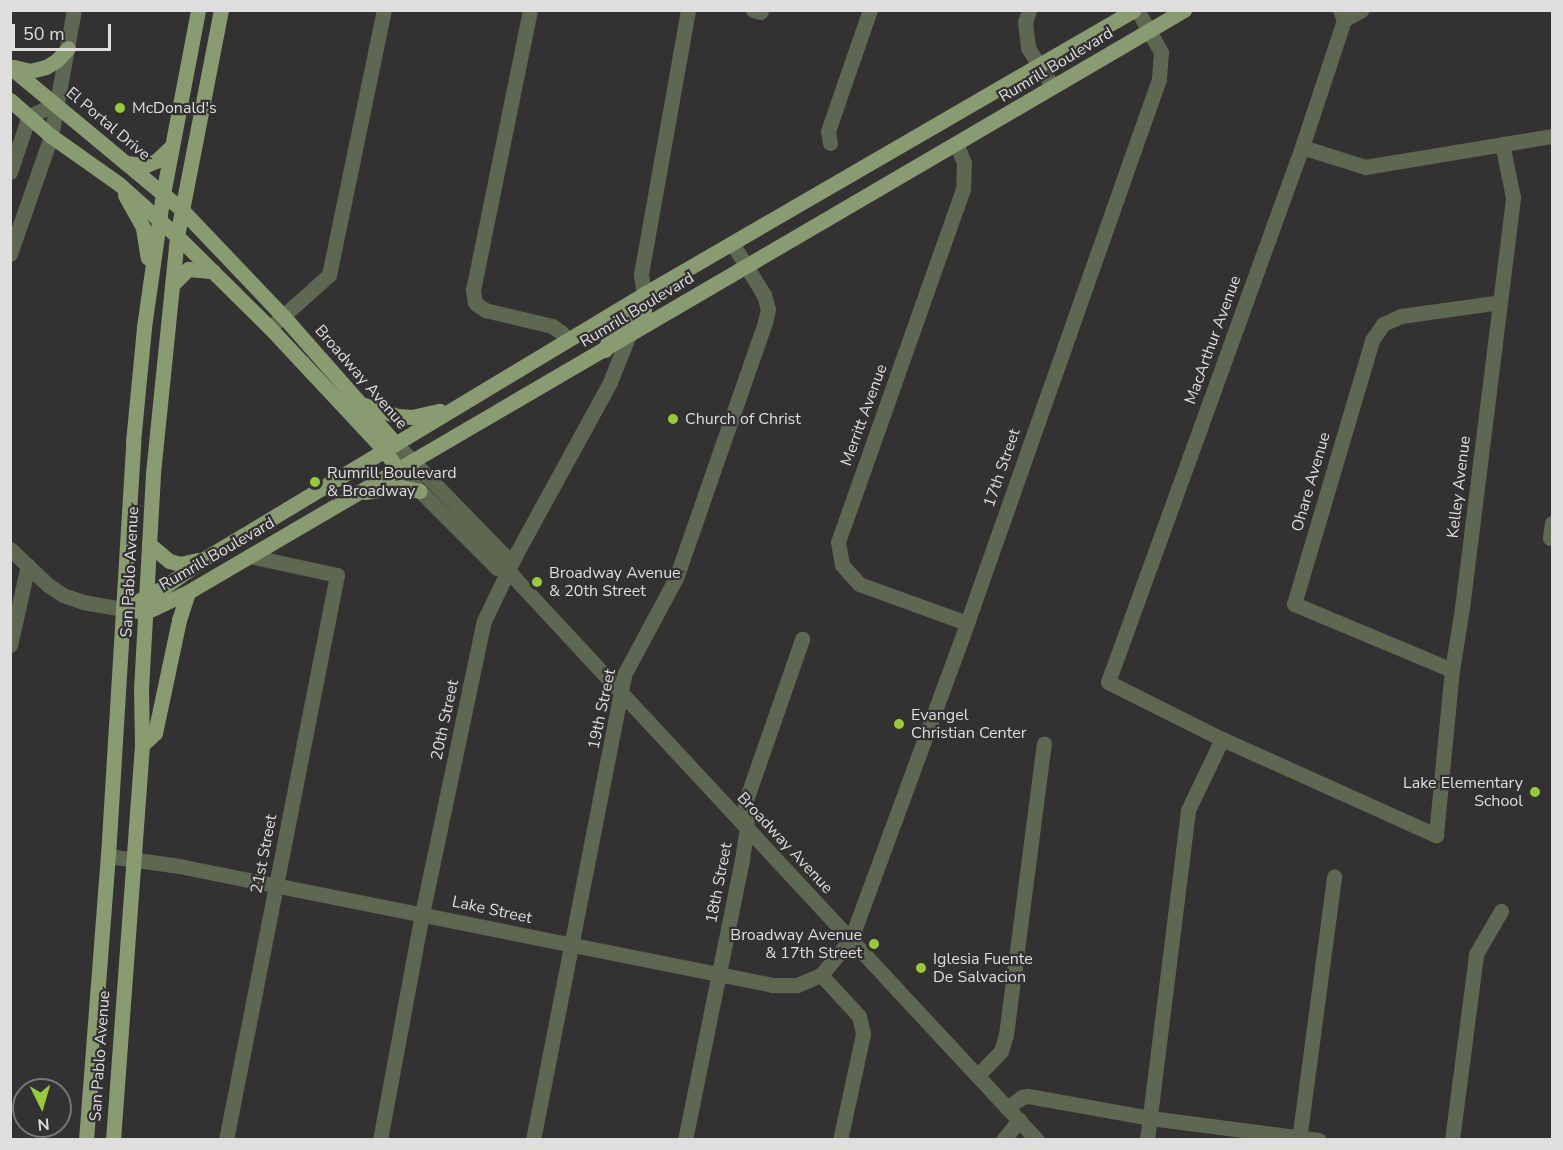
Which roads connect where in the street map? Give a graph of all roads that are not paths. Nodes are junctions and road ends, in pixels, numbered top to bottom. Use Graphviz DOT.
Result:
graph roads {
  1 [pos="74,10"];
  2 [pos="198,10"];
  3 [pos="221,10"];
  4 [pos="384,10"];
  5 [pos="530,10"];
  6 [pos="688,10"];
  7 [pos="870,10"];
  8 [pos="1029,10"];
  9 [pos="1135,10"];
  10 [pos="1184,10"];
  11 [pos="1361,10"];
  12 [pos="1342,15"];
  13 [pos="1150,31"];
  14 [pos="68,48"];
  15 [pos="1039,64"];
  16 [pos="10,66"];
  17 [pos="1053,87"];
  18 [pos="10,100"];
  19 [pos="56,104"];
  20 [pos="29,116"];
  21 [pos="51,136"];
  22 [pos="1552,136"];
  23 [pos="830,143"];
  24 [pos="1502,144"];
  25 [pos="957,145"];
  26 [pos="172,146"];
  27 [pos="1302,147"];
  28 [pos="126,163"];
  29 [pos="10,172"];
  30 [pos="118,184"];
  31 [pos="163,195"];
  32 [pos="182,210"];
  33 [pos="160,220"];
  34 [pos="177,236"];
  35 [pos="732,243"];
  36 [pos="10,254"];
  37 [pos="746,265"];
  38 [pos="213,271"];
  39 [pos="151,281"];
  40 [pos="172,285"];
  41 [pos="644,294"];
  42 [pos="1500,302"];
  43 [pos="283,316"];
  44 [pos="270,328"];
  45 [pos="628,337"];
  46 [pos="567,340"];
  47 [pos="605,350"];
  48 [pos="361,404"];
  49 [pos="452,409"];
  50 [pos="389,446"];
  51 [pos="412,461"];
  52 [pos="397,468"];
  53 [pos="420,491"];
  54 [pos="353,494"];
  55 [pos="1552,523"];
  56 [pos="1552,538"];
  57 [pos="149,544"];
  58 [pos="10,549"];
  59 [pos="249,556"];
  60 [pos="204,559"];
  61 [pos="28,565"];
  62 [pos="508,570"];
  63 [pos="188,592"];
  64 [pos="146,604"];
  65 [pos="123,609"];
  66 [pos="967,623"];
  67 [pos="802,639"];
  68 [pos="10,645"];
  69 [pos="1452,670"];
  70 [pos="622,695"];
  71 [pos="1222,739"];
  72 [pos="1044,743"];
  73 [pos="142,746"];
  74 [pos="747,829"];
  75 [pos="108,856"];
  76 [pos="133,859"];
  77 [pos="1334,876"];
  78 [pos="276,886"];
  79 [pos="1501,911"];
  80 [pos="422,914"];
  81 [pos="851,939"];
  82 [pos="572,945"];
  83 [pos="719,975"];
  84 [pos="820,975"];
  85 [pos="978,1075"];
  86 [pos="1007,1108"];
  87 [pos="1150,1118"];
  88 [pos="1019,1120"];
  89 [pos="1299,1138"];
  90 [pos="86,1140"];
  91 [pos="112,1140"];
  92 [pos="226,1140"];
  93 [pos="380,1140"];
  94 [pos="533,1140"];
  95 [pos="685,1140"];
  96 [pos="840,1140"];
  97 [pos="1003,1140"];
  98 [pos="1037,1140"];
  99 [pos="1147,1140"];
  100 [pos="1319,1140"];
  101 [pos="1452,1140"];
  1 -- 14 [label="street"];
  2 -- 26 [label="main road, San Pablo Avenue"];
  3 -- 32 [label="main road, San Pablo Avenue"];
  4 -- 43 [label="street"];
  5 -- 46 [label="street"];
  6 -- 41 [label="street"];
  7 -- 23 [label="street"];
  8 -- 15 [label="street"];
  9 -- 13 [label="street, 17th Street"];
  9 -- 15 [label="main road, Rumrill Boulevard"];
  10 -- 13 [label="main road, Rumrill Boulevard"];
  11 -- 12 [label="street"];
  12 -- 27 [label="street, MacArthur Avenue"];
  13 -- 17 [label="main road, Rumrill Boulevard"];
  13 -- 66 [label="street, 17th Street"];
  14 -- 16 [label="main road"];
  14 -- 19 [label="street"];
  15 -- 17 [label="street"];
  15 -- 35 [label="main road, Rumrill Boulevard"];
  16 -- 19 [label="main road, El Portal Drive"];
  17 -- 25 [label="main road, Rumrill Boulevard"];
  18 -- 20 [label="main road"];
  19 -- 20 [label="street"];
  19 -- 21 [label="street"];
  19 -- 28 [label="main road, El Portal Drive"];
  20 -- 21 [label="main road"];
  20 -- 29 [label="street"];
  21 -- 30 [label="main road"];
  21 -- 36 [label="street"];
  22 -- 24 [label="street"];
  24 -- 27 [label="street"];
  24 -- 42 [label="street, Kelley Avenue"];
  25 -- 37 [label="main road, Rumrill Boulevard"];
  25 -- 66 [label="street, Merritt Avenue"];
  26 -- 28 [label="main road"];
  26 -- 31 [label="main road, San Pablo Avenue"];
  27 -- 71 [label="street, MacArthur Avenue"];
  28 -- 31 [label="main road, El Portal Drive"];
  30 -- 33 [label="main road"];
  30 -- 39 [label="main road"];
  31 -- 32 [label="main road, El Portal Drive"];
  31 -- 33 [label="main road, San Pablo Avenue"];
  32 -- 34 [label="main road, San Pablo Avenue"];
  32 -- 43 [label="main road, Broadway Avenue"];
  33 -- 34 [label="main road"];
  33 -- 39 [label="main road, San Pablo Avenue"];
  34 -- 38 [label="main road, Broadway Avenue"];
  34 -- 40 [label="main road, San Pablo Avenue"];
  35 -- 37 [label="street, 19th Street"];
  35 -- 41 [label="main road, Rumrill Boulevard"];
  37 -- 45 [label="main road, Rumrill Boulevard"];
  37 -- 70 [label="street, 19th Street"];
  38 -- 40 [label="main road"];
  38 -- 44 [label="main road, Broadway Avenue"];
  39 -- 65 [label="main road, San Pablo Avenue"];
  40 -- 57 [label="main road, San Pablo Avenue"];
  41 -- 46 [label="main road, Rumrill Boulevard"];
  41 -- 47 [label="main road"];
  42 -- 69 [label="street, Kelley Avenue"];
  42 -- 69 [label="street, Ohare Avenue"];
  43 -- 44 [label="street"];
  43 -- 48 [label="main road, Broadway Avenue"];
  44 -- 50 [label="main road, Broadway Avenue"];
  45 -- 47 [label="main road, Rumrill Boulevard"];
  45 -- 62 [label="street, 20th Street"];
  46 -- 49 [label="main road, Rumrill Boulevard"];
  47 -- 51 [label="main road, Rumrill Boulevard"];
  48 -- 49 [label="main road"];
  48 -- 50 [label="main road, Broadway Avenue"];
  49 -- 50 [label="main road, Rumrill Boulevard"];
  50 -- 51 [label="street, Broadway Avenue"];
  50 -- 52 [label="main road, Broadway Avenue"];
  50 -- 60 [label="main road, Rumrill Boulevard"];
  51 -- 52 [label="main road, Rumrill Boulevard"];
  51 -- 62 [label="street, Broadway Avenue"];
  52 -- 53 [label="street, Broadway Avenue"];
  52 -- 54 [label="main road, Rumrill Boulevard"];
  53 -- 54 [label="main road"];
  53 -- 62 [label="street, Broadway Avenue"];
  54 -- 59 [label="main road, Rumrill Boulevard"];
  55 -- 56 [label="street"];
  57 -- 60 [label="main road"];
  57 -- 64 [label="main road, San Pablo Avenue"];
  58 -- 61 [label="street"];
  59 -- 63 [label="main road, Rumrill Boulevard"];
  59 -- 78 [label="street, 21st Street"];
  60 -- 64 [label="main road, Rumrill Boulevard"];
  61 -- 65 [label="street"];
  61 -- 68 [label="street"];
  62 -- 70 [label="street, Broadway Avenue"];
  62 -- 80 [label="street, 20th Street"];
  63 -- 64 [label="main road, Rumrill Boulevard"];
  63 -- 73 [label="main road"];
  64 -- 65 [label="main road"];
  64 -- 73 [label="main road, San Pablo Avenue"];
  65 -- 75 [label="main road, San Pablo Avenue"];
  66 -- 81 [label="street, 17th Street"];
  67 -- 74 [label="street, 18th Street"];
  69 -- 71 [label="street, Kelley Avenue"];
  70 -- 74 [label="street, Broadway Avenue"];
  70 -- 82 [label="street, 19th Street"];
  71 -- 87 [label="street"];
  72 -- 85 [label="street"];
  73 -- 76 [label="main road, San Pablo Avenue"];
  74 -- 81 [label="street, Broadway Avenue"];
  74 -- 83 [label="street, 18th Street"];
  75 -- 76 [label="street, Lake Street"];
  75 -- 90 [label="main road, San Pablo Avenue"];
  76 -- 78 [label="street, Lake Street"];
  76 -- 91 [label="main road, San Pablo Avenue"];
  77 -- 89 [label="street"];
  78 -- 80 [label="street, Lake Street"];
  78 -- 92 [label="street, 21st Street"];
  79 -- 101 [label="street"];
  80 -- 82 [label="street, Lake Street"];
  80 -- 93 [label="street, 20th Street"];
  81 -- 84 [label="street, Lake Street"];
  81 -- 85 [label="street, Broadway Avenue"];
  82 -- 83 [label="street, Lake Street"];
  82 -- 94 [label="street, 19th Street"];
  83 -- 84 [label="street, Lake Street"];
  83 -- 95 [label="street, 18th Street"];
  84 -- 96 [label="street"];
  85 -- 86 [label="street, Broadway Avenue"];
  86 -- 87 [label="street"];
  86 -- 88 [label="street, Broadway Avenue"];
  87 -- 89 [label="street"];
  87 -- 99 [label="street"];
  88 -- 97 [label="street"];
  88 -- 98 [label="street, Broadway Avenue"];
  89 -- 100 [label="street"];
}
